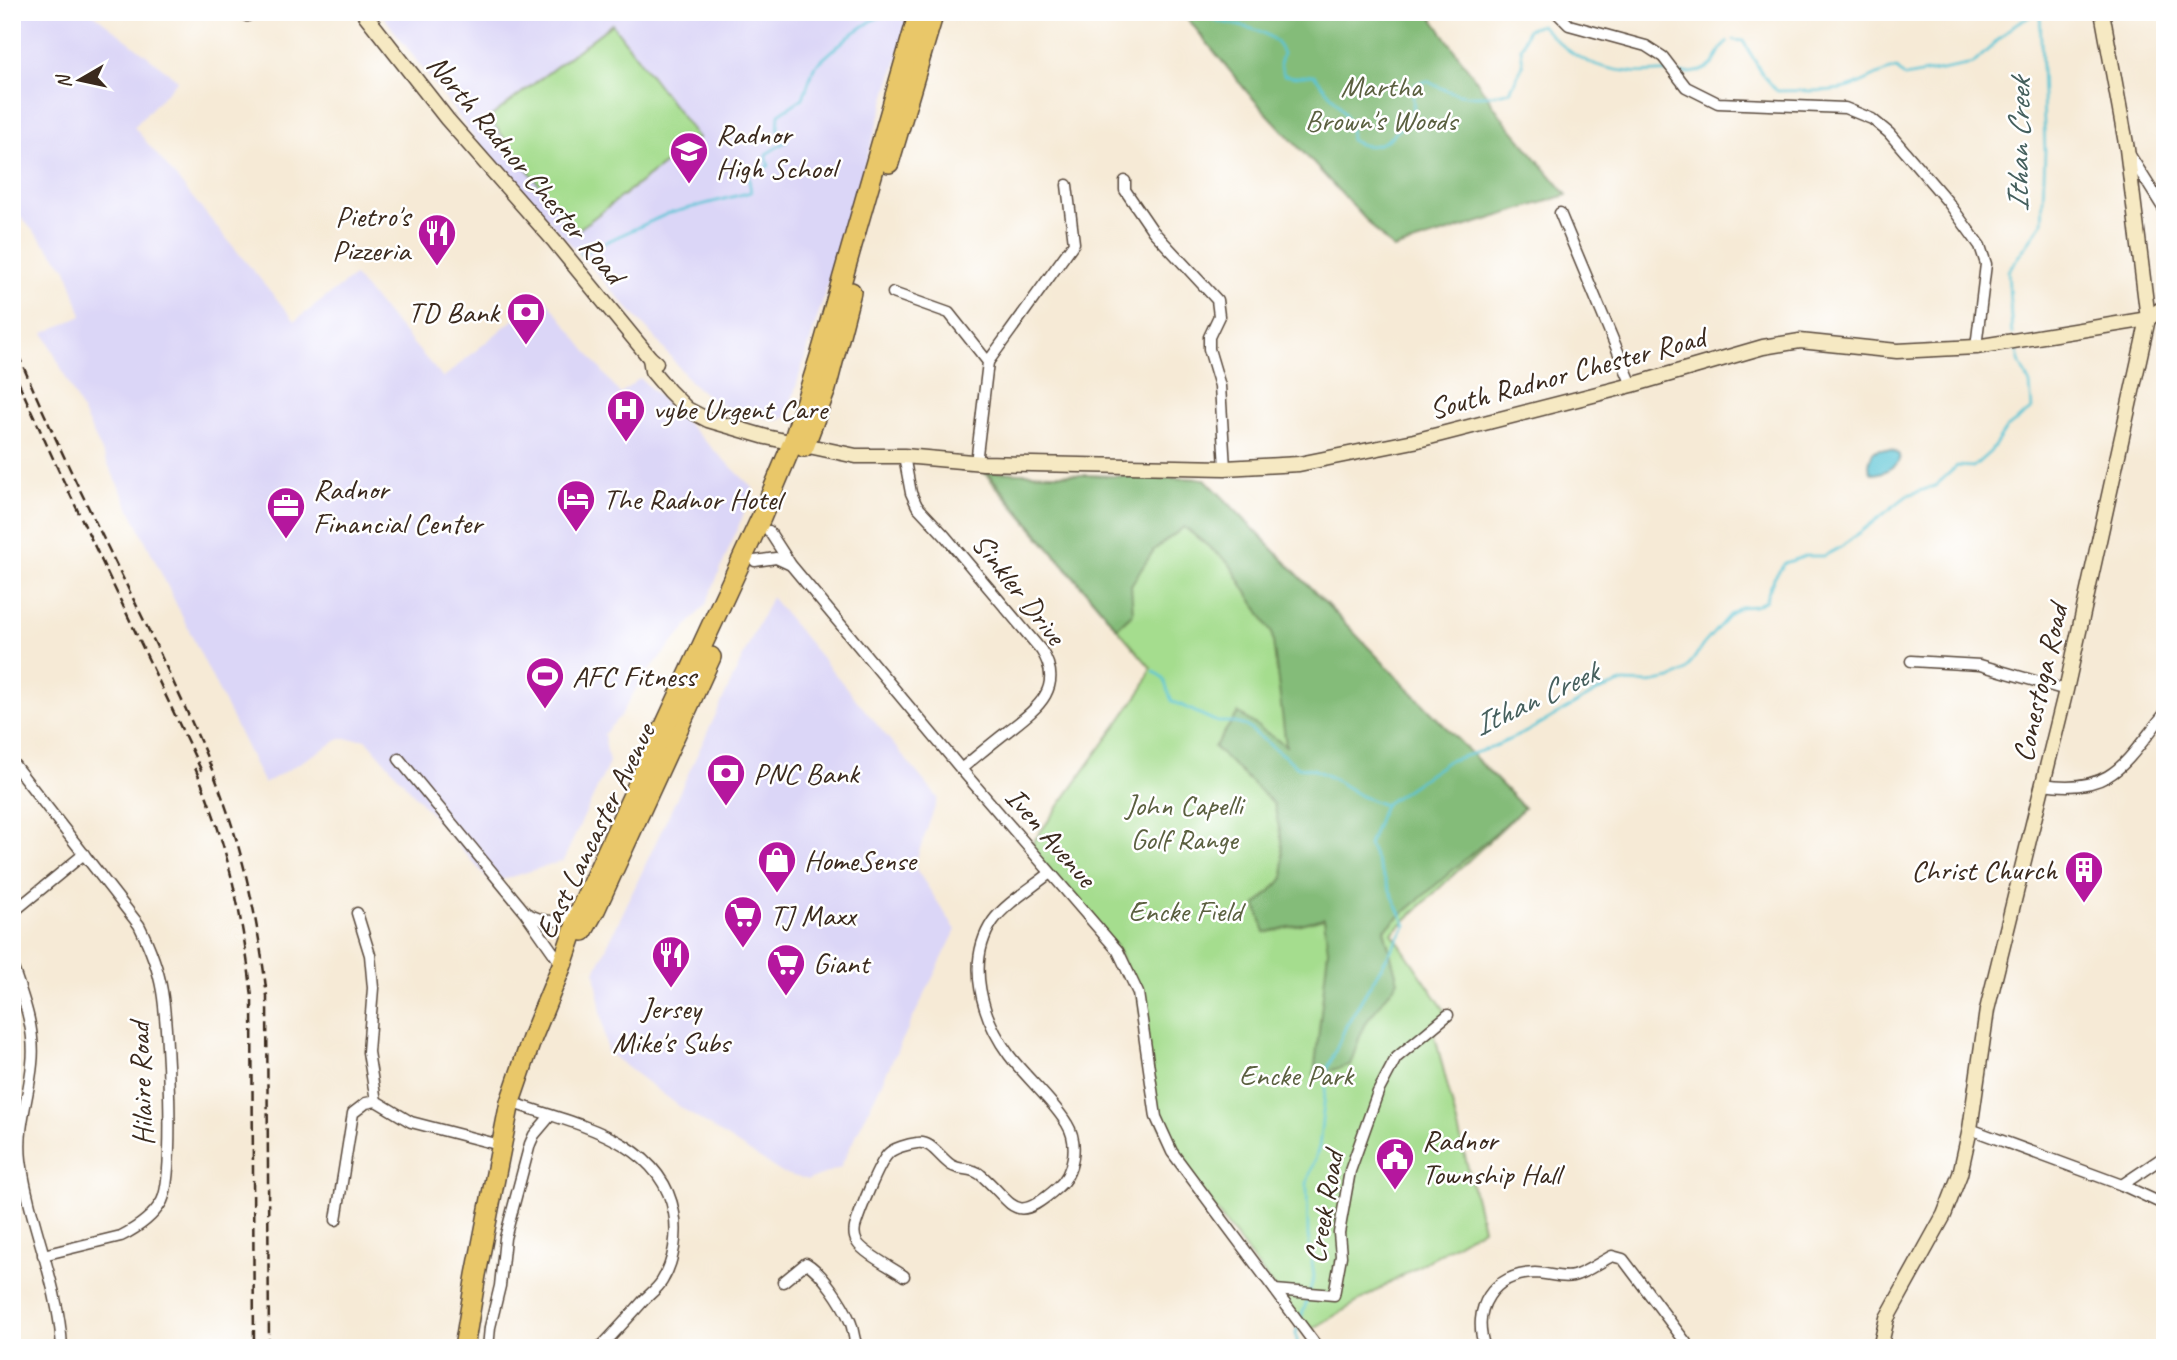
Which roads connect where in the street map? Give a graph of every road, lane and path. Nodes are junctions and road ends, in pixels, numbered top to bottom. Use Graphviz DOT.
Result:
graph roads {
  1 [pos="238,12"];
  2 [pos="254,12"];
  3 [pos="363,12"];
  4 [pos="919,12"];
  5 [pos="934,12"];
  6 [pos="1556,12"];
  7 [pos="2102,12"];
  8 [pos="2127,149"];
  9 [pos="1125,181"];
  10 [pos="1067,185"];
  11 [pos="2165,211"];
  12 [pos="1560,213"];
  13 [pos="893,293"];
  14 [pos="2165,306"];
  15 [pos="2148,319"];
  16 [pos="1976,347"];
  17 [pos="988,362"];
  18 [pos="1632,385"];
  19 [pos="799,444"];
  20 [pos="904,456"];
  21 [pos="976,463"];
  22 [pos="1226,468"];
  23 [pos="769,531"];
  24 [pos="755,561"];
  25 [pos="791,565"];
  26 [pos="1911,661"];
  27 [pos="2066,690"];
  28 [pos="2165,713"];
  29 [pos="399,759"];
  30 [pos="12,762"];
  31 [pos="961,769"];
  32 [pos="2043,784"];
  33 [pos="84,854"];
  34 [pos="1049,873"];
  35 [pos="583,903"];
  36 [pos="524,911"];
  37 [pos="12,913"];
  38 [pos="357,913"];
  39 [pos="12,965"];
  40 [pos="562,965"];
  41 [pos="1448,1015"];
  42 [pos="376,1101"];
  43 [pos="510,1102"];
  44 [pos="550,1116"];
  45 [pos="1970,1129"];
  46 [pos="500,1145"];
  47 [pos="2165,1156"];
  48 [pos="17,1161"];
  49 [pos="2122,1185"];
  50 [pos="2165,1205"];
  51 [pos="336,1220"];
  52 [pos="43,1255"];
  53 [pos="904,1276"];
  54 [pos="783,1282"];
  55 [pos="1275,1290"];
  56 [pos="62,1348"];
  57 [pos="464,1348"];
  58 [pos="488,1348"];
  59 [pos="600,1348"];
  60 [pos="858,1348"];
  61 [pos="1318,1348"];
  62 [pos="1485,1348"];
  63 [pos="1690,1348"];
  64 [pos="1880,1348"];
  1 -- 2 [label="street"];
  3 -- 19 [label="main road, North Radnor Chester Road"];
  4 -- 19 [label="highway, East Lancaster Avenue"];
  5 -- 19 [label="highway, East Lancaster Avenue"];
  6 -- 16 [label="street"];
  7 -- 8 [label="main road, Conestoga Road"];
  8 -- 11 [label="street"];
  8 -- 15 [label="main road, Conestoga Road"];
  9 -- 22 [label="street"];
  10 -- 17 [label="street"];
  12 -- 18 [label="street"];
  13 -- 17 [label="street"];
  14 -- 15 [label="main road, South Radnor Chester Road"];
  15 -- 16 [label="main road, South Radnor Chester Road"];
  15 -- 27 [label="main road, Conestoga Road"];
  16 -- 18 [label="main road, South Radnor Chester Road"];
  17 -- 21 [label="street"];
  18 -- 22 [label="main road, South Radnor Chester Road"];
  19 -- 20 [label="main road, North Radnor Chester Road"];
  19 -- 23 [label="highway, East Lancaster Avenue"];
  19 -- 35 [label="highway, East Lancaster Avenue"];
  20 -- 21 [label="main road, North Radnor Chester Road"];
  20 -- 31 [label="street, Sinkler Drive"];
  21 -- 22 [label="main road, South Radnor Chester Road"];
  23 -- 24 [label="highway, East Lancaster Avenue"];
  23 -- 25 [label="street, Iven Avenue"];
  24 -- 25 [label="street"];
  24 -- 40 [label="highway, East Lancaster Avenue"];
  25 -- 31 [label="street, Iven Avenue"];
  26 -- 27 [label="street"];
  27 -- 32 [label="main road, Conestoga Road"];
  28 -- 32 [label="street"];
  29 -- 36 [label="street"];
  30 -- 33 [label="street, Hilaire Road"];
  31 -- 34 [label="street, Iven Avenue"];
  32 -- 45 [label="main road, Conestoga Road"];
  33 -- 37 [label="street"];
  33 -- 52 [label="street, Hilaire Road"];
  34 -- 53 [label="street"];
  34 -- 55 [label="street, Iven Avenue"];
  35 -- 36 [label="street"];
  35 -- 40 [label="highway, East Lancaster Avenue"];
  36 -- 40 [label="street"];
  38 -- 42 [label="street"];
  39 -- 48 [label="street"];
  40 -- 43 [label="highway, East Lancaster Avenue"];
  41 -- 55 [label="street, Creek Road"];
  42 -- 46 [label="street"];
  42 -- 51 [label="street"];
  43 -- 44 [label="street"];
  43 -- 46 [label="highway, East Lancaster Avenue"];
  44 -- 58 [label="street"];
  44 -- 59 [label="street"];
  45 -- 49 [label="street"];
  45 -- 64 [label="main road, Conestoga Road"];
  46 -- 57 [label="highway, East Lancaster Avenue"];
  47 -- 49 [label="street"];
  48 -- 52 [label="street"];
  49 -- 50 [label="street"];
  52 -- 56 [label="street"];
  54 -- 60 [label="street"];
  55 -- 61 [label="street, Iven Avenue"];
  62 -- 63 [label="street"];
}
